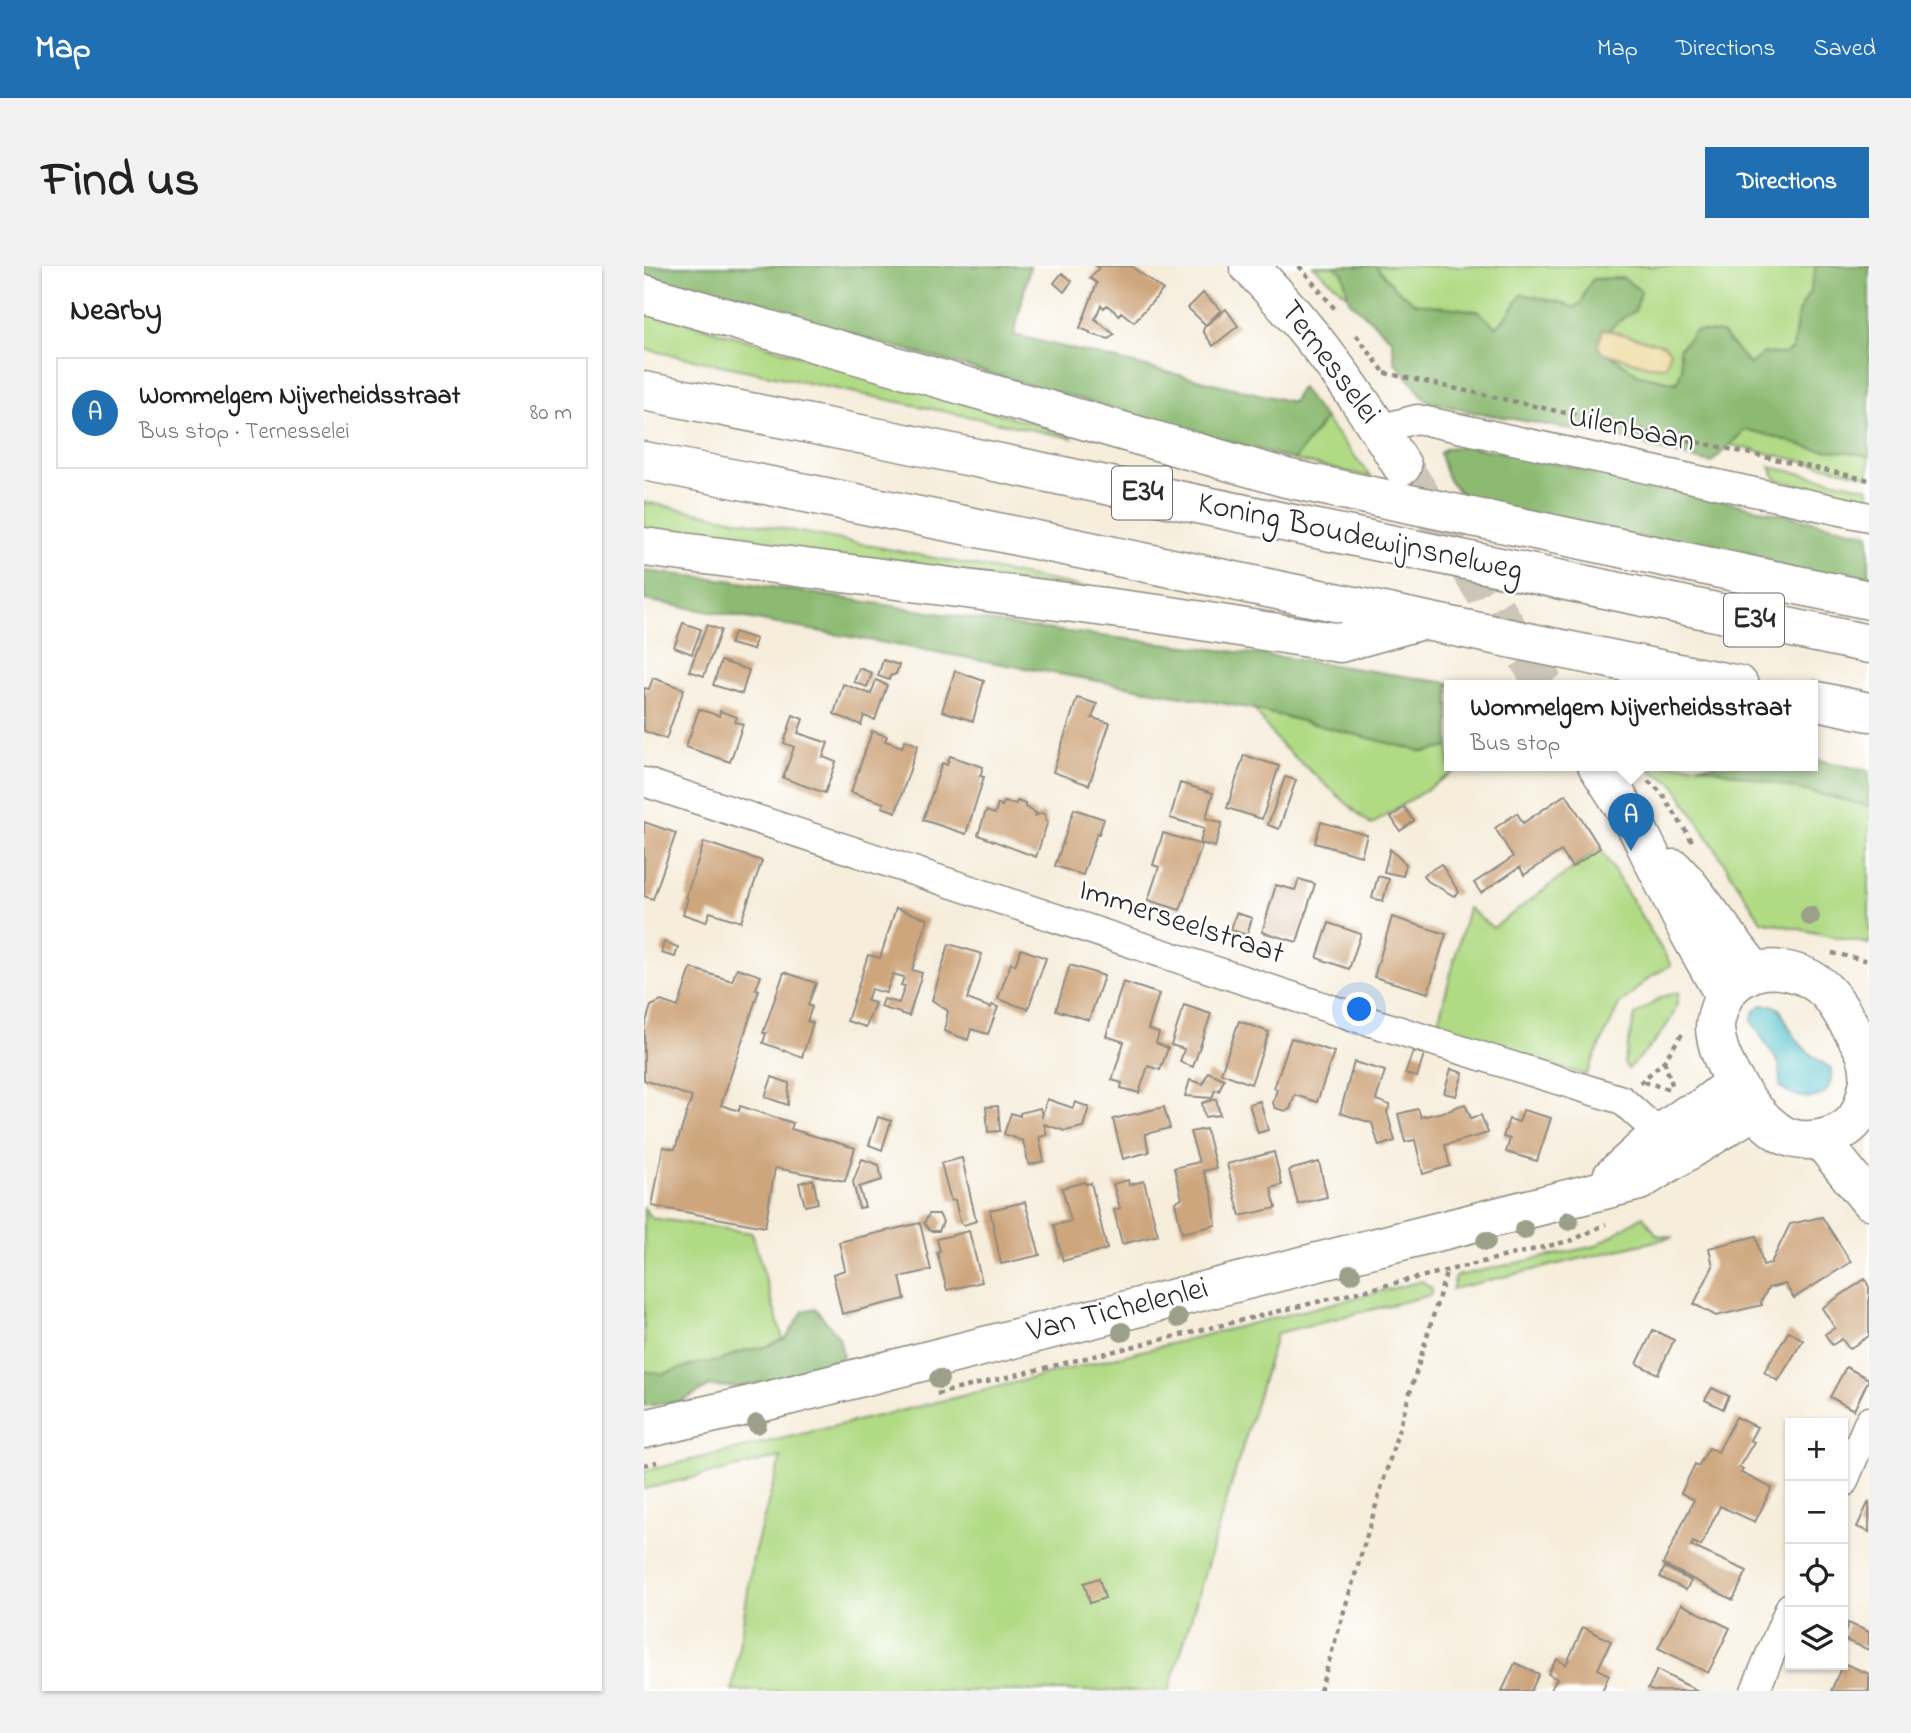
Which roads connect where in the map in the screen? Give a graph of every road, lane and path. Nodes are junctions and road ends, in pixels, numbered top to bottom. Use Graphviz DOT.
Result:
graph roads {
  1 [pos="1248,266"];
  2 [pos="1299,266"];
  3 [pos="644,294"];
  4 [pos="1338,313"];
  5 [pos="1354,333"];
  6 [pos="1385,373"];
  7 [pos="644,391"];
  8 [pos="1379,429"];
  9 [pos="644,461"];
  10 [pos="1402,467"];
  11 [pos="1869,480"];
  12 [pos="1869,517"];
  13 [pos="644,547"];
  14 [pos="1869,600"];
  15 [pos="1420,621"];
  16 [pos="1869,644"];
  17 [pos="1714,680"];
  18 [pos="1818,701"];
  19 [pos="1869,712"];
  20 [pos="1601,771"];
  21 [pos="644,782"];
  22 [pos="1636,826"];
  23 [pos="1754,971"];
  24 [pos="1724,995"];
  25 [pos="1853,1002"];
  26 [pos="1869,1058"];
  27 [pos="1664,1061"];
  28 [pos="1869,1072"];
  29 [pos="1869,1081"];
  30 [pos="1641,1082"];
  31 [pos="1744,1097"];
  32 [pos="1861,1134"];
  33 [pos="1821,1140"];
  34 [pos="1666,1149"];
  35 [pos="1869,1200"];
  36 [pos="1603,1206"];
  37 [pos="1446,1228"];
  38 [pos="1447,1271"];
  39 [pos="931,1396"];
  40 [pos="1869,1421"];
  41 [pos="644,1429"];
  42 [pos="669,1459"];
  43 [pos="644,1465"];
  44 [pos="1844,1481"];
  45 [pos="1785,1619"];
  46 [pos="1320,1691"];
  47 [pos="1755,1691"];
  1 -- 8 [label="main road, Ternesselei"];
  2 -- 4 [label="path, Ternesselei"];
  3 -- 14 [label="main road"];
  5 -- 6 [label="path, Ternesselei"];
  6 -- 11 [label="path, Uilenbaan"];
  7 -- 16 [label="main road, Koning Boudewijnsnelweg / E34"];
  8 -- 10 [label="main road, Ternesselei"];
  8 -- 12 [label="street, Uilenbaan"];
  9 -- 15 [label="main road, E34"];
  13 -- 15 [label="main road"];
  15 -- 17 [label="main road, E34"];
  18 -- 19 [label="main road"];
  20 -- 22 [label="main road"];
  21 -- 34 [label="street, Immerseelstraat"];
  22 -- 23 [label="main road"];
  22 -- 24 [label="main road"];
  23 -- 24 [label="main road"];
  23 -- 25 [label="main road"];
  24 -- 31 [label="main road"];
  25 -- 26 [label="main road"];
  26 -- 28 [label="main road"];
  27 -- 30 [label="path"];
  29 -- 32 [label="main road"];
  31 -- 33 [label="main road"];
  31 -- 34 [label="main road, Van Tichelenlei"];
  32 -- 33 [label="main road"];
  33 -- 35 [label="main road"];
  34 -- 36 [label="main road, Van Tichelenlei"];
  36 -- 37 [label="main road, Van Tichelenlei"];
  36 -- 38 [label="path"];
  37 -- 38 [label="path"];
  37 -- 41 [label="main road, Van Tichelenlei"];
  38 -- 39 [label="path"];
  38 -- 46 [label="path"];
  40 -- 44 [label="street"];
  42 -- 43 [label="path"];
  45 -- 47 [label="street"];
}
